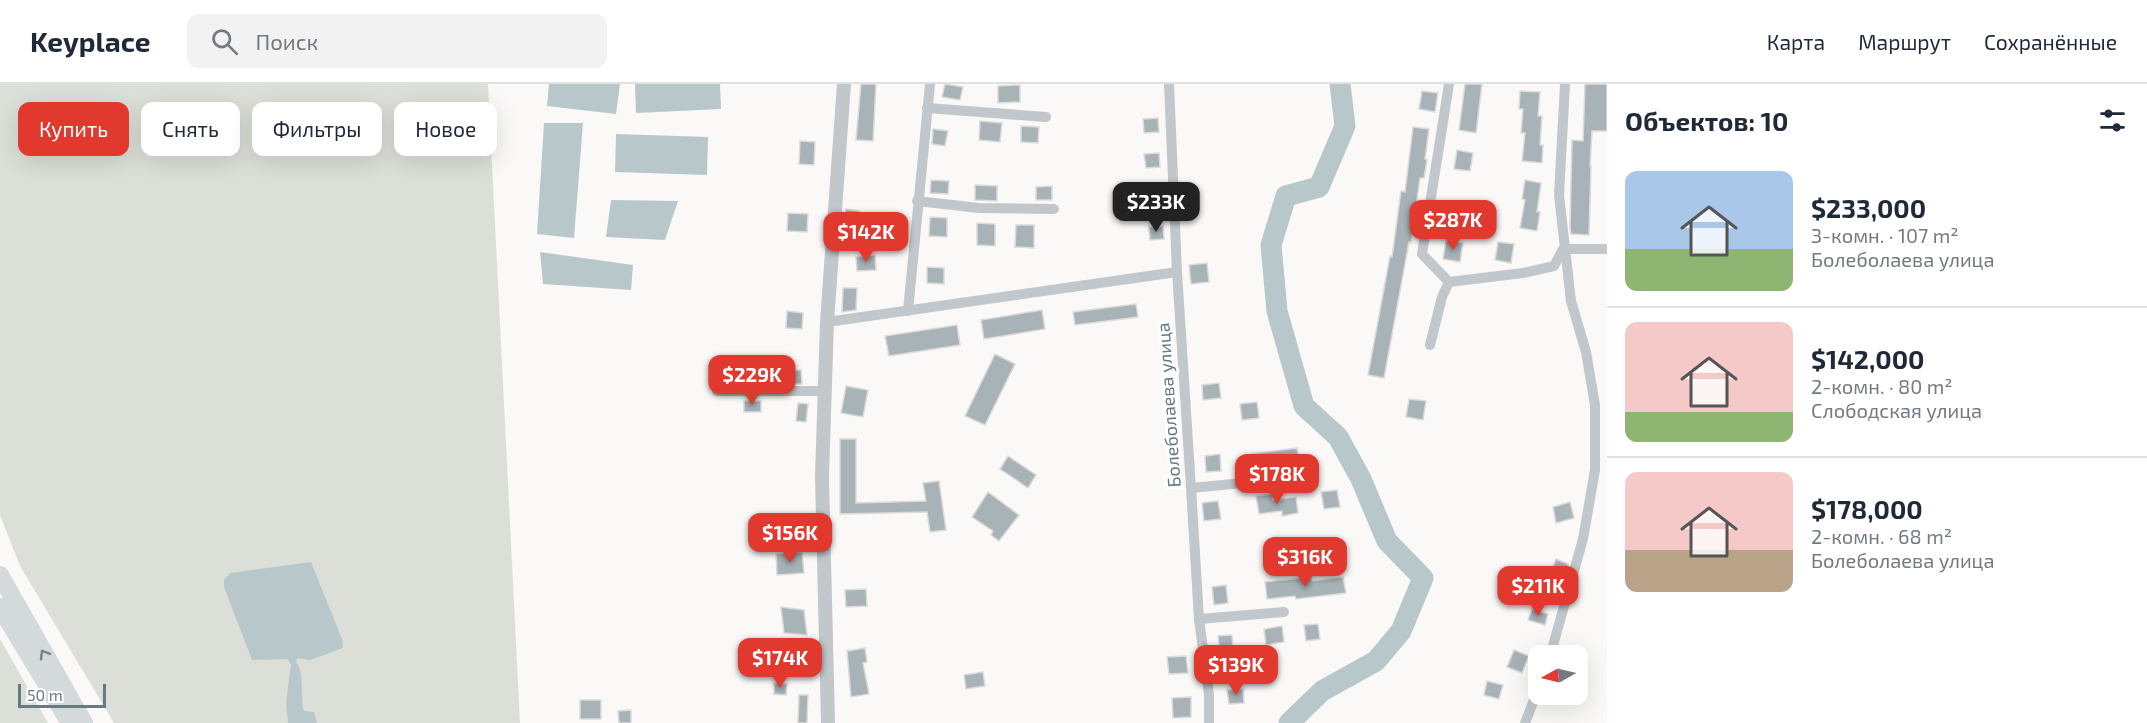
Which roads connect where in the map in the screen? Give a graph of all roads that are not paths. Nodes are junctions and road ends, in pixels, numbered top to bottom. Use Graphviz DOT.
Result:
graph roads {
  1 [pos="844,84"];
  2 [pos="930,84"];
  3 [pos="1169,84"];
  4 [pos="1449,84"];
  5 [pos="1565,84"];
  6 [pos="927,108"];
  7 [pos="1046,117"];
  8 [pos="917,201"];
  9 [pos="1054,209"];
  10 [pos="1563,249"];
  11 [pos="1607,249"];
  12 [pos="1178,272"];
  13 [pos="1449,282"];
  14 [pos="908,311"];
  15 [pos="827,322"];
  16 [pos="1430,345"];
  17 [pos="717,391"];
  18 [pos="824,391"];
  19 [pos="1305,477"];
  20 [pos="1191,488"];
  21 [pos="0,575"];
  22 [pos="0,608"];
  23 [pos="1284,612"];
  24 [pos="1199,619"];
  25 [pos="1553,645"];
  26 [pos="1532,705"];
  27 [pos="70,723"];
  28 [pos="84,723"];
  29 [pos="828,723"];
  30 [pos="1209,723"];
  31 [pos="1525,723"];
  1 -- 15 [label="street"];
  2 -- 6 [label="street"];
  3 -- 12 [label="street, Болеболаева улица"];
  4 -- 13 [label="street"];
  5 -- 10 [label="street"];
  6 -- 7 [label="street"];
  6 -- 8 [label="street"];
  8 -- 9 [label="street"];
  8 -- 14 [label="street"];
  10 -- 11 [label="street"];
  10 -- 13 [label="street"];
  10 -- 25 [label="street"];
  12 -- 14 [label="street"];
  12 -- 20 [label="street, Болеболаева улица"];
  13 -- 16 [label="street"];
  14 -- 15 [label="street"];
  15 -- 18 [label="street"];
  17 -- 18 [label="street"];
  18 -- 29 [label="street"];
  19 -- 20 [label="street"];
  20 -- 24 [label="street, Болеболаева улица"];
  28 -- 21 [label="highway, one-way"];
  22 -- 27 [label="highway"];
  23 -- 24 [label="street"];
  24 -- 30 [label="street, Болеболаева улица"];
  26 -- 31 [label="street"];
}
